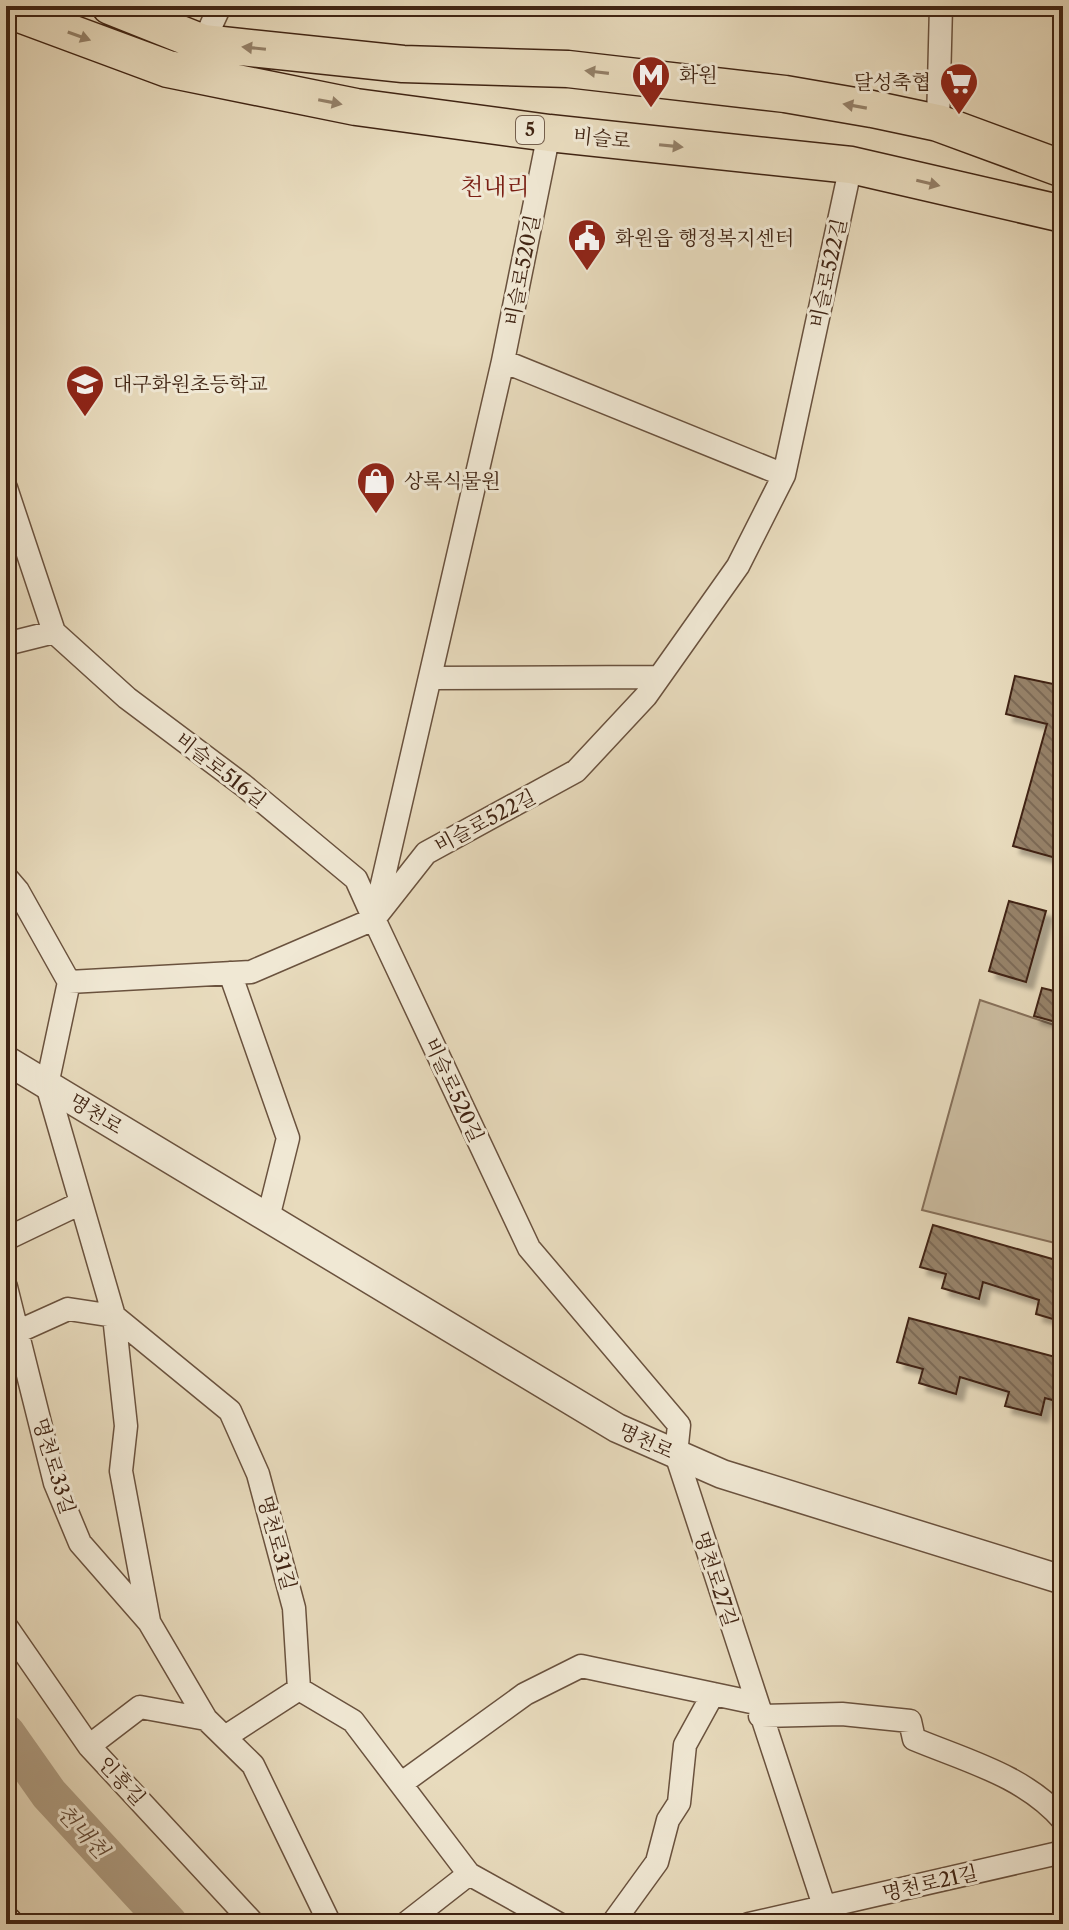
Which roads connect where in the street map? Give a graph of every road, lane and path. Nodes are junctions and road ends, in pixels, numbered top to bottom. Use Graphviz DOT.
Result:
graph roads {
  1 [pos="110,6"];
  2 [pos="220,6"];
  3 [pos="941,6"];
  4 [pos="6,9"];
  5 [pos="203,43"];
  6 [pos="938,123"];
  7 [pos="549,133"];
  8 [pos="851,165"];
  9 [pos="1063,169"];
  10 [pos="1063,214"];
  11 [pos="503,361"];
  12 [pos="784,475"];
  13 [pos="6,488"];
  14 [pos="54,632"];
  15 [pos="6,644"];
  16 [pos="659,677"];
  17 [pos="430,678"];
  18 [pos="6,877"];
  19 [pos="374,919"];
  20 [pos="230,973"];
  21 [pos="69,982"];
  22 [pos="6,1060"];
  23 [pos="47,1085"];
  24 [pos="81,1203"];
  25 [pos="268,1218"];
  26 [pos="6,1239"];
  27 [pos="6,1287"];
  28 [pos="114,1316"];
  29 [pos="17,1332"];
  30 [pos="676,1454"];
  31 [pos="1063,1580"];
  32 [pos="149,1622"];
  33 [pos="6,1626"];
  34 [pos="299,1689"];
  35 [pos="713,1694"];
  36 [pos="758,1710"];
  37 [pos="206,1719"];
  38 [pos="225,1737"];
  39 [pos="89,1746"];
  40 [pos="402,1783"];
  41 [pos="1063,1820"];
  42 [pos="1063,1852"];
  43 [pos="469,1874"];
  44 [pos="826,1916"];
  45 [pos="254,1924"];
  46 [pos="330,1924"];
  47 [pos="405,1924"];
  48 [pos="559,1924"];
  49 [pos="612,1924"];
  50 [pos="749,1924"];
  1 -- 5 [label="main road"];
  2 -- 5 [label="street"];
  3 -- 6 [label="street"];
  4 -- 7 [label="main road, 비슬로 / 5, one-way"];
  6 -- 5 [label="main road, one-way"];
  6 -- 9 [label="main road"];
  7 -- 8 [label="main road, 비슬로 / 5, one-way"];
  7 -- 11 [label="street, 비슬로520길"];
  8 -- 10 [label="main road, 비슬로 / 5, one-way"];
  8 -- 12 [label="street, 비슬로522길"];
  11 -- 12 [label="street"];
  11 -- 17 [label="street, 비슬로520길"];
  12 -- 16 [label="street, 비슬로522길"];
  13 -- 14 [label="street, 비슬로516길"];
  14 -- 15 [label="street"];
  14 -- 19 [label="street, 비슬로516길"];
  16 -- 17 [label="street"];
  16 -- 19 [label="street, 비슬로522길"];
  17 -- 19 [label="street, 비슬로520길"];
  18 -- 21 [label="street"];
  19 -- 20 [label="street, 비슬로522길"];
  19 -- 30 [label="street, 비슬로520길"];
  20 -- 21 [label="street, 비슬로522길"];
  20 -- 25 [label="street"];
  21 -- 23 [label="street"];
  22 -- 23 [label="street, 명천로"];
  23 -- 24 [label="street"];
  23 -- 25 [label="street, 명천로"];
  24 -- 26 [label="street"];
  24 -- 28 [label="street"];
  25 -- 30 [label="street, 명천로"];
  27 -- 29 [label="street, 명천로33길"];
  28 -- 29 [label="street"];
  28 -- 32 [label="street, 명천로33길"];
  28 -- 34 [label="street, 명천로31길"];
  29 -- 32 [label="street, 명천로33길"];
  30 -- 31 [label="street, 명천로"];
  30 -- 36 [label="street, 명천로27길"];
  32 -- 37 [label="street, 명천로33길"];
  33 -- 39 [label="street, 인흥길"];
  34 -- 38 [label="street"];
  34 -- 40 [label="street"];
  35 -- 36 [label="street"];
  35 -- 40 [label="street"];
  35 -- 49 [label="street"];
  36 -- 41 [label="street"];
  36 -- 44 [label="street, 명천로27길"];
  37 -- 38 [label="street, 명천로33길"];
  37 -- 39 [label="street"];
  38 -- 46 [label="street, 명천로33길"];
  39 -- 45 [label="street, 인흥길"];
  40 -- 43 [label="street"];
  42 -- 44 [label="street, 명천로21길"];
  43 -- 47 [label="street"];
  43 -- 48 [label="street"];
  44 -- 50 [label="street, 명천로21길"];
}
